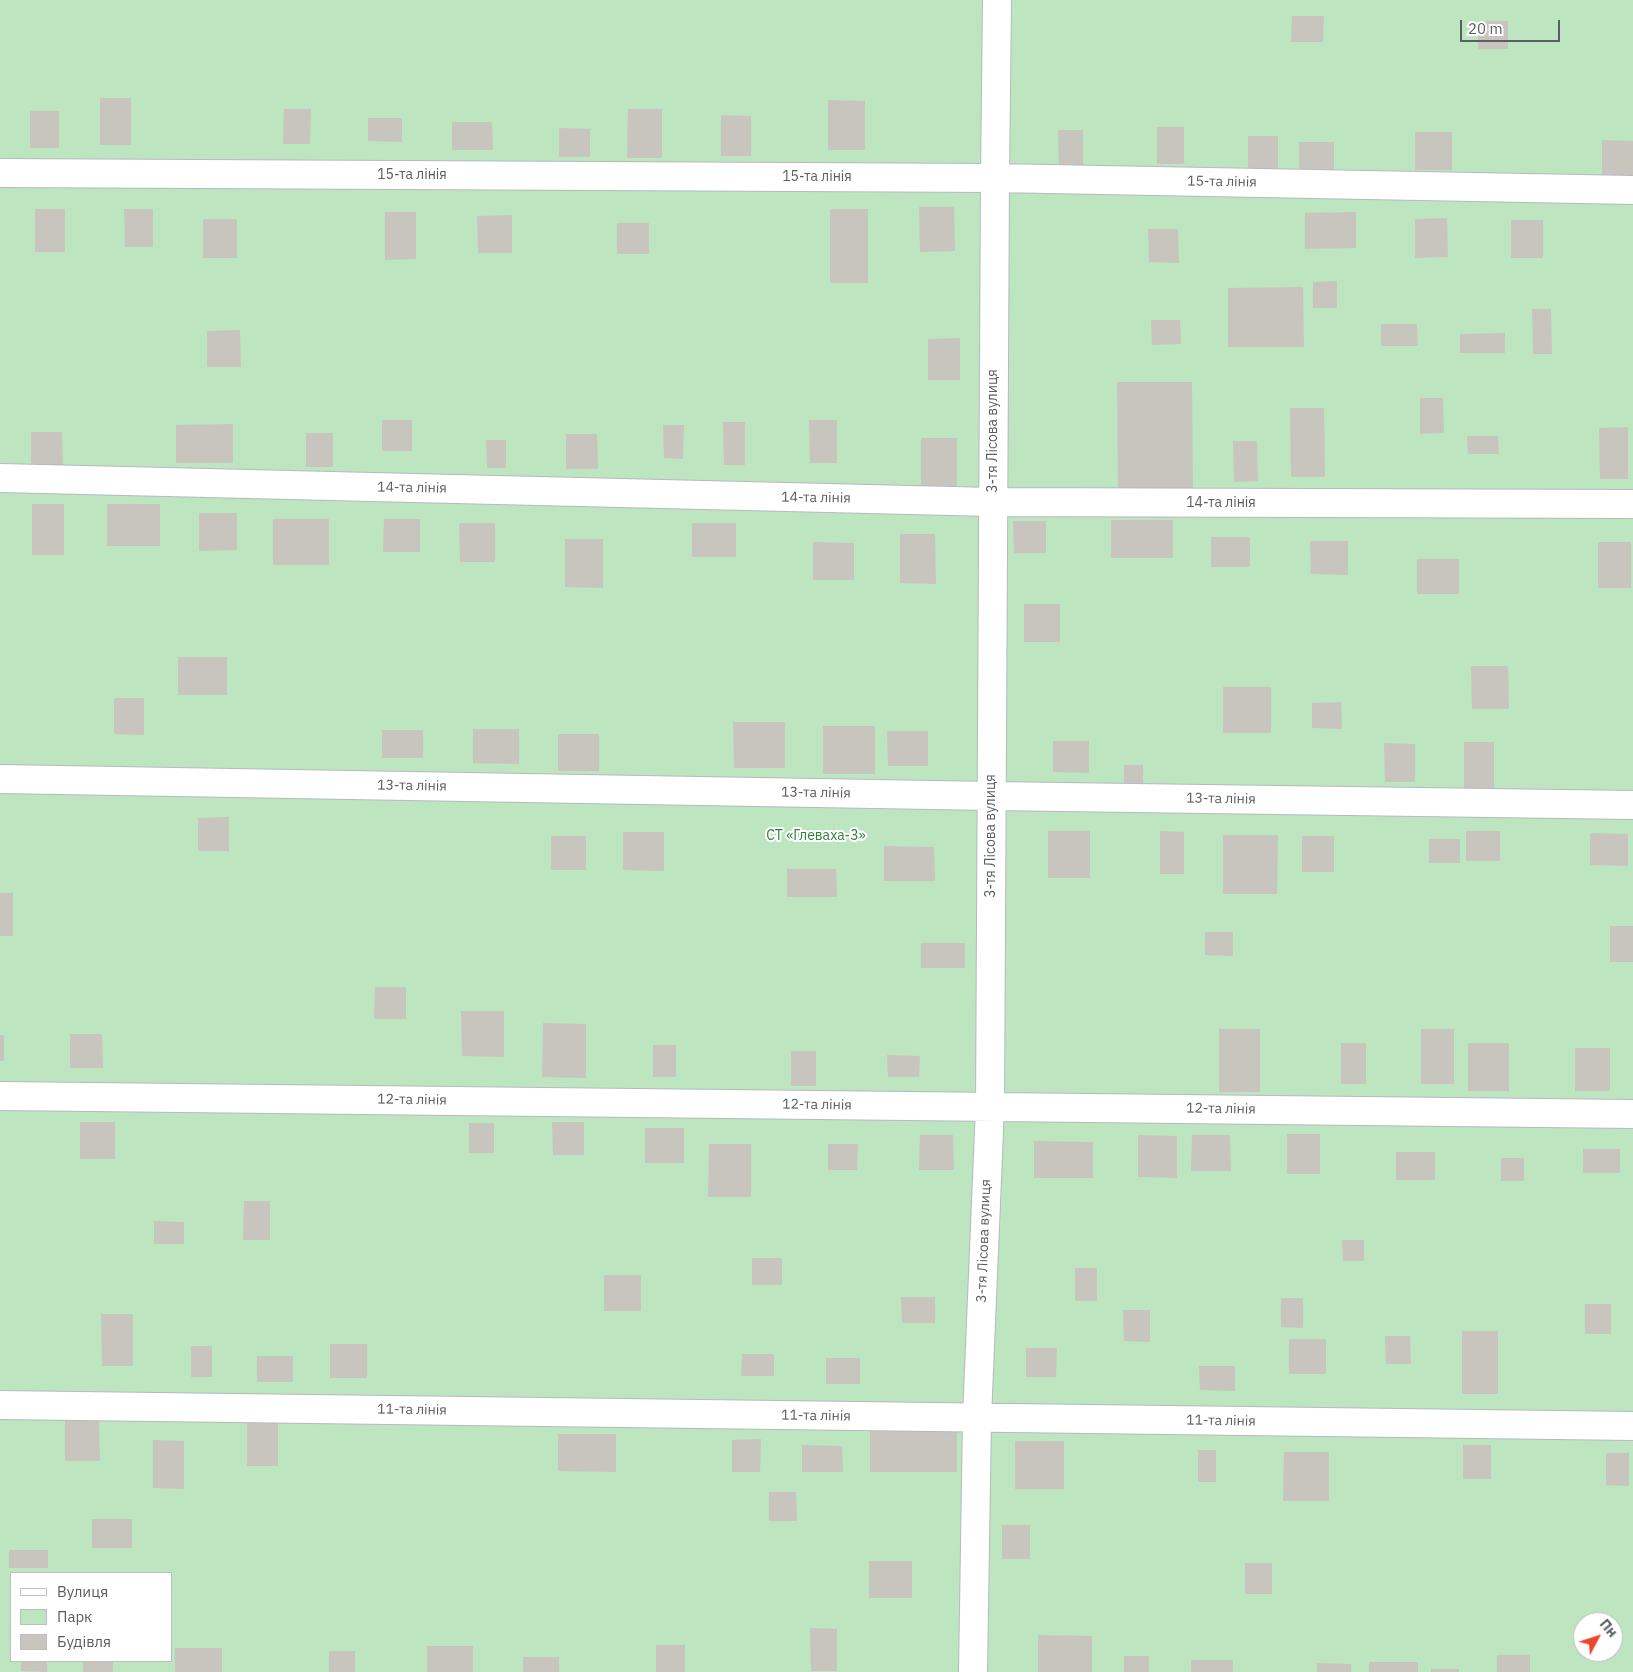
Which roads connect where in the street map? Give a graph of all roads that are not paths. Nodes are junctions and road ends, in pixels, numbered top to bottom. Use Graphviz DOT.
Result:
graph roads {
  1 [pos="998,0"];
  2 [pos="0,173"];
  3 [pos="995,178"];
  4 [pos="1633,190"];
  5 [pos="0,478"];
  6 [pos="993,502"];
  7 [pos="1633,504"];
  8 [pos="0,779"];
  9 [pos="991,796"];
  10 [pos="1633,805"];
  11 [pos="0,1096"];
  12 [pos="990,1106"];
  13 [pos="1633,1114"];
  14 [pos="0,1405"];
  15 [pos="977,1418"];
  16 [pos="1633,1426"];
  17 [pos="973,1672"];
  1 -- 3 [label="street, 3-тя Лісова вулиця"];
  2 -- 3 [label="street, 15-та лінія"];
  3 -- 4 [label="street, 15-та лінія"];
  3 -- 6 [label="street, 3-тя Лісова вулиця"];
  5 -- 6 [label="street, 14-та лінія"];
  6 -- 7 [label="street, 14-та лінія"];
  6 -- 9 [label="street, 3-тя Лісова вулиця"];
  8 -- 9 [label="street, 13-та лінія"];
  9 -- 10 [label="street, 13-та лінія"];
  9 -- 12 [label="street, 3-тя Лісова вулиця"];
  11 -- 12 [label="street, 12-та лінія"];
  12 -- 13 [label="street, 12-та лінія"];
  12 -- 15 [label="street, 3-тя Лісова вулиця"];
  14 -- 15 [label="street, 11-та лінія"];
  15 -- 16 [label="street, 11-та лінія"];
  15 -- 17 [label="street, 3-тя Лісова вулиця"];
}
